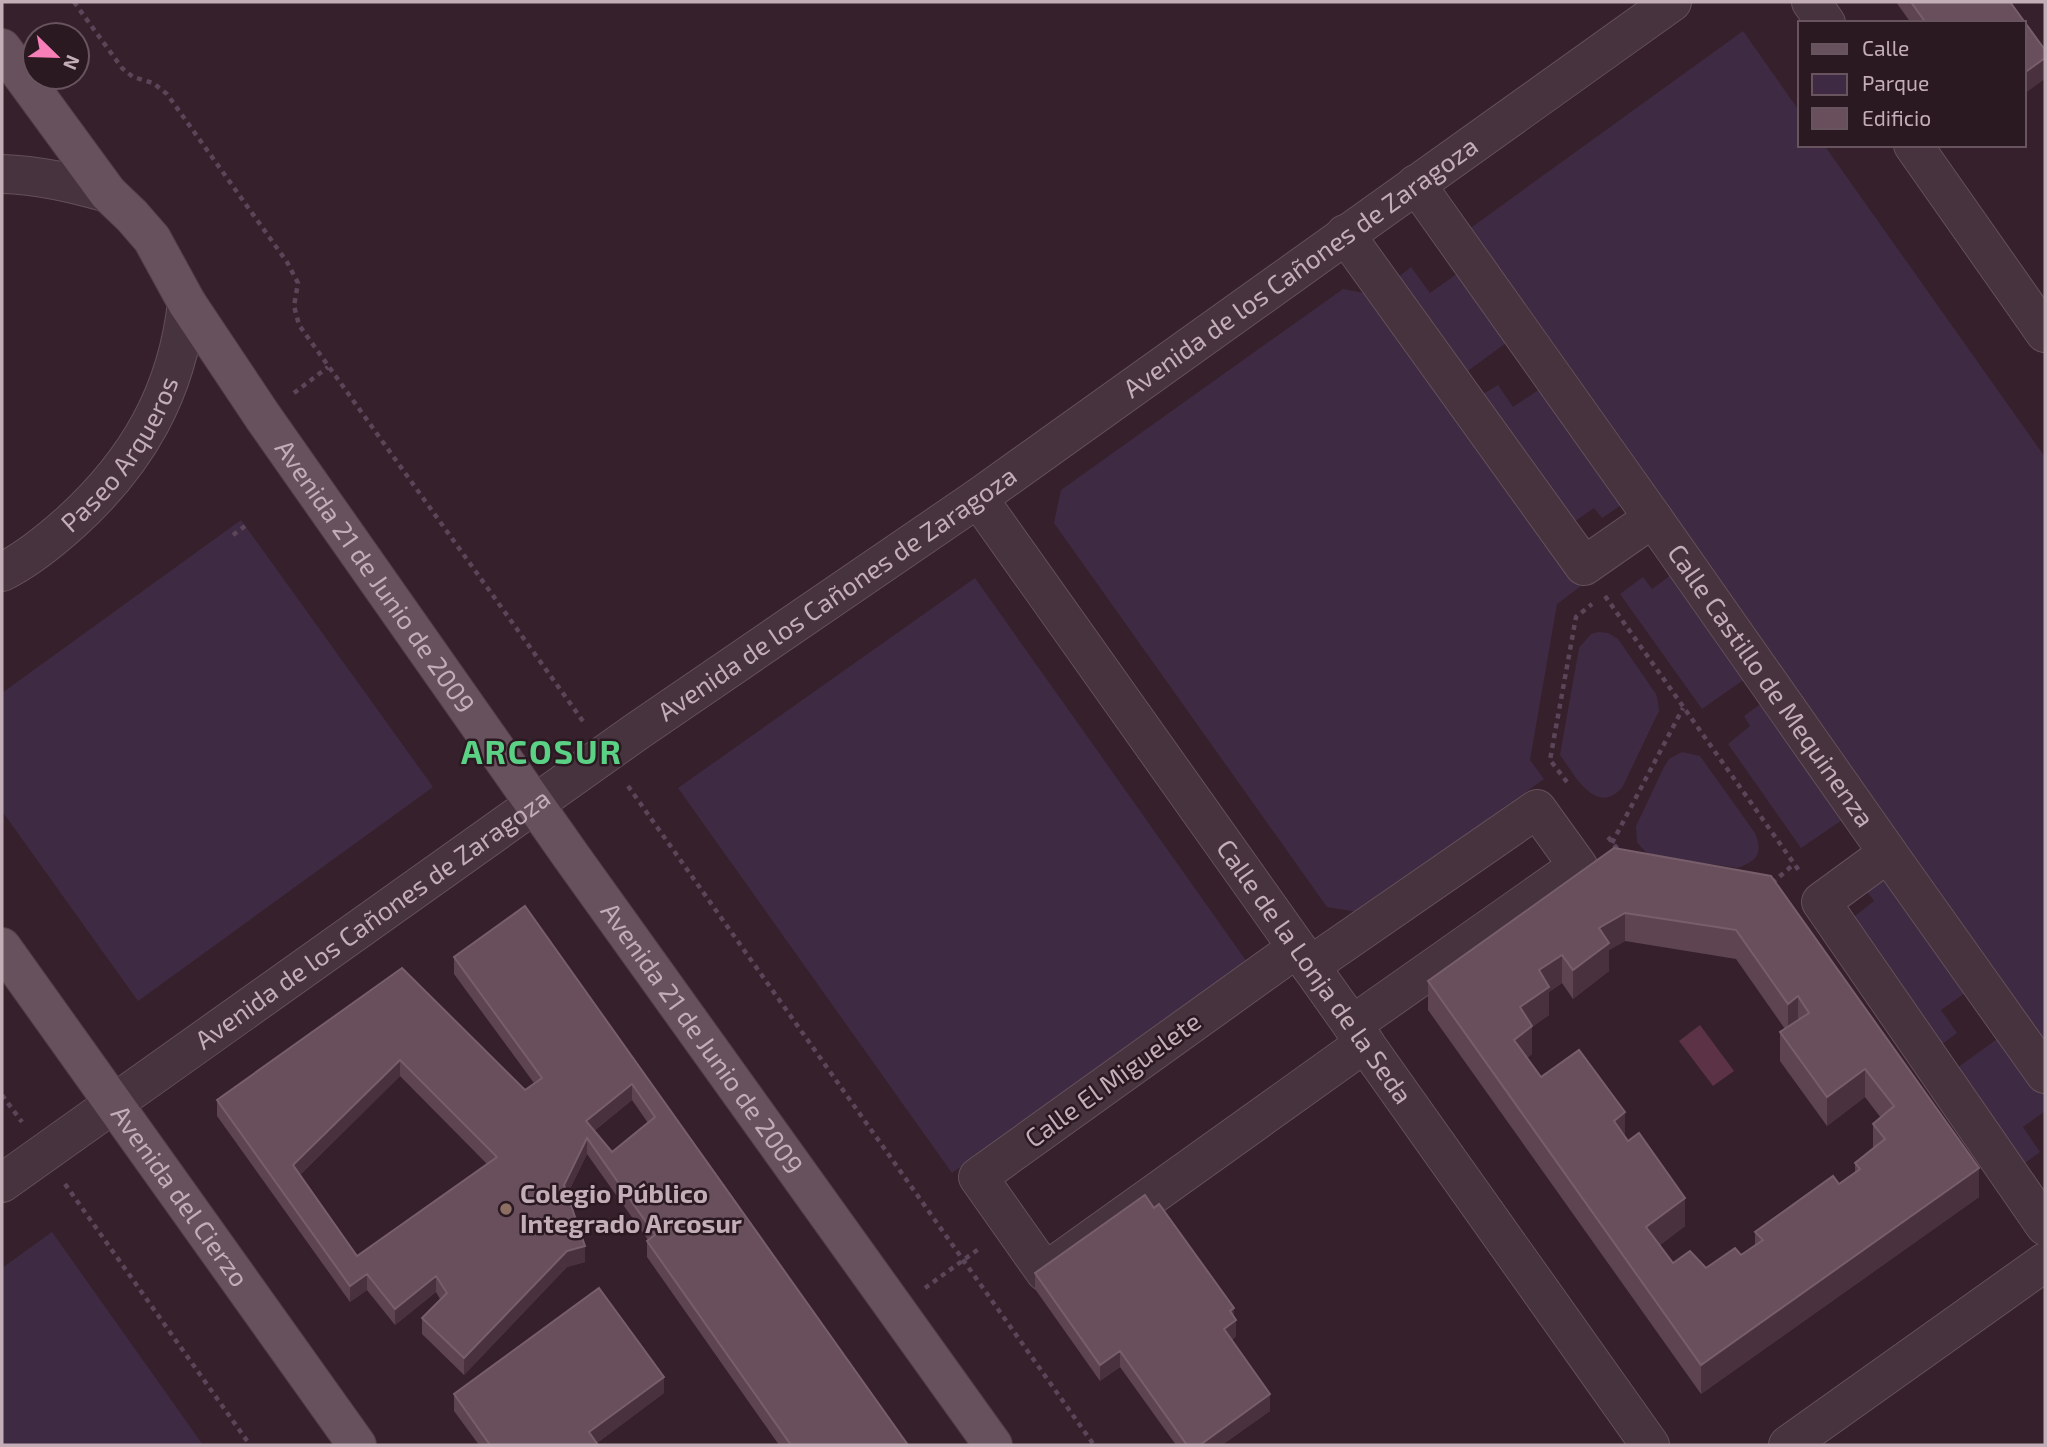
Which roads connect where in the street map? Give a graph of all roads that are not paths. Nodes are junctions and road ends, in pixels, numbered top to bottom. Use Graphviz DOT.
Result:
graph roads {
  1 [pos="1672,2"];
  2 [pos="1811,2"];
  3 [pos="1825,21"];
  4 [pos="2,48"];
  5 [pos="1914,147"];
  6 [pos="2,174"];
  7 [pos="1416,184"];
  8 [pos="108,193"];
  9 [pos="1345,234"];
  10 [pos="187,303"];
  11 [pos="2045,333"];
  12 [pos="978,498"];
  13 [pos="1653,518"];
  14 [pos="2,572"];
  15 [pos="535,803"];
  16 [pos="1888,853"];
  17 [pos="2,947"];
  18 [pos="1303,957"];
  19 [pos="1358,1034"];
  20 [pos="2045,1074"];
  21 [pos="113,1104"];
  22 [pos="2,1183"];
  23 [pos="2045,1226"];
  24 [pos="2045,1262"];
  25 [pos="357,1445"];
  26 [pos="993,1445"];
  27 [pos="1650,1445"];
  28 [pos="1788,1445"];
  1 -- 7 [label="street, Avenida de los Cañones de Zaragoza"];
  2 -- 3 [label="street"];
  4 -- 8 [label="main road, Avenida 21 de Junio de 2009"];
  5 -- 11 [label="street"];
  6 -- 8 [label="street"];
  7 -- 9 [label="street, Avenida de los Cañones de Zaragoza"];
  7 -- 13 [label="street, Calle Castillo de Mequinenza"];
  8 -- 10 [label="main road, Avenida 21 de Junio de 2009"];
  9 -- 12 [label="street, Avenida de los Cañones de Zaragoza"];
  9 -- 13 [label="street, Calle Castillo de Mequinenza"];
  10 -- 14 [label="street, Paseo Arqueros"];
  10 -- 15 [label="main road, Avenida 21 de Junio de 2009"];
  12 -- 15 [label="street, Avenida de los Cañones de Zaragoza"];
  12 -- 18 [label="street, Calle de la Lonja de la Seda"];
  13 -- 16 [label="street, Calle Castillo de Mequinenza"];
  15 -- 21 [label="street, Avenida de los Cañones de Zaragoza"];
  15 -- 26 [label="main road, Avenida 21 de Junio de 2009"];
  16 -- 20 [label="street, Calle Castillo de Mequinenza"];
  16 -- 23 [label="street, Calle Castillo de Mequinenza"];
  17 -- 21 [label="main road, Avenida del Cierzo"];
  18 -- 19 [label="street, Calle de la Lonja de la Seda"];
  18 -- 19 [label="street, Calle El Miguelete"];
  18 -- 19 [label="street, Calle El Miguelete"];
  19 -- 27 [label="street, Calle de la Lonja de la Seda"];
  21 -- 22 [label="street, Avenida de los Cañones de Zaragoza"];
  21 -- 25 [label="main road, Avenida del Cierzo"];
  24 -- 28 [label="street"];
}
